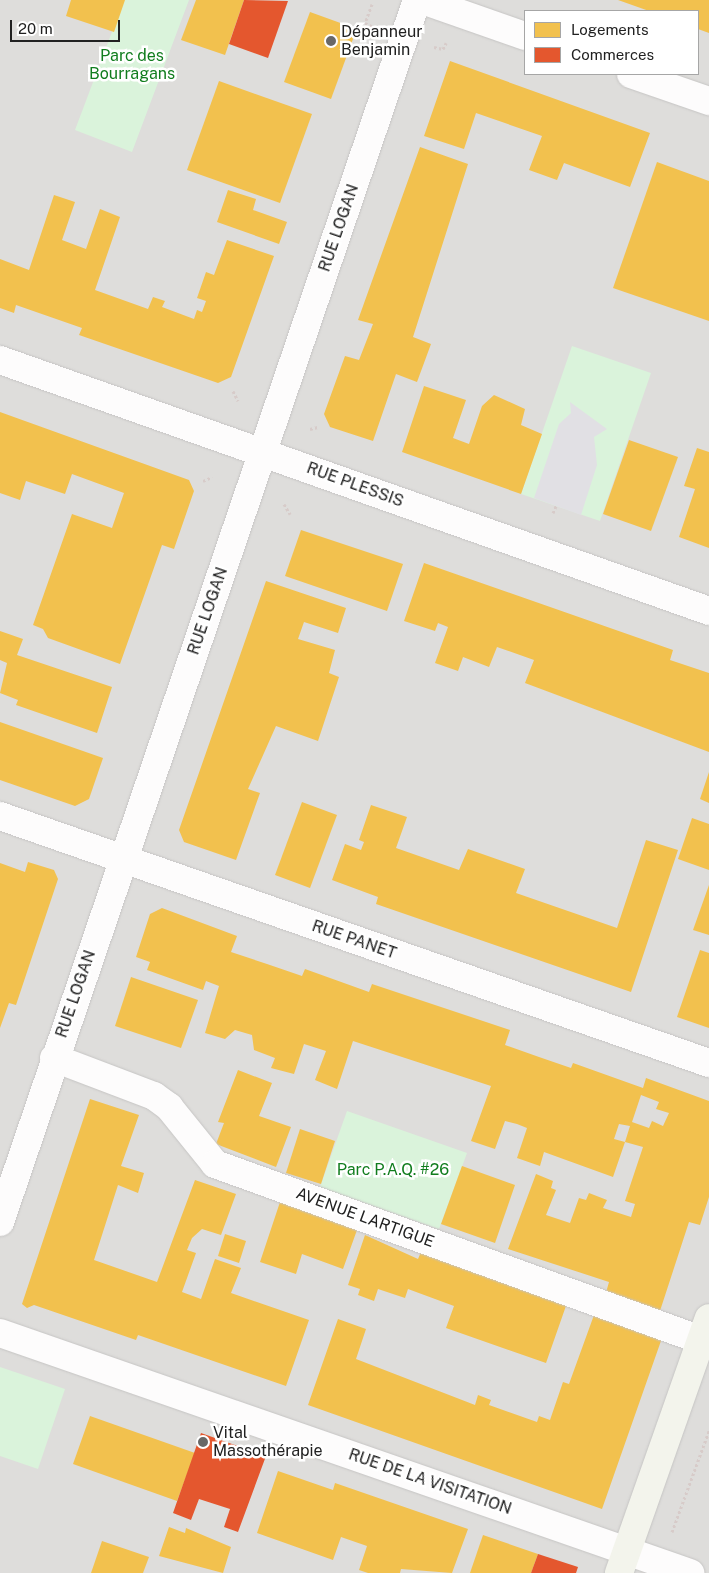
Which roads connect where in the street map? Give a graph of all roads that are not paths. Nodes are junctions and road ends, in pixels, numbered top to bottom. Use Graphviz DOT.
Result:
graph roads {
  1 [pos="417,0"];
  2 [pos="422,0"];
  3 [pos="524,36"];
  4 [pos="634,75"];
  5 [pos="709,101"];
  6 [pos="0,360"];
  7 [pos="262,452"];
  8 [pos="709,611"];
  9 [pos="0,816"];
  10 [pos="120,860"];
  11 [pos="54,1058"];
  12 [pos="709,1063"];
  13 [pos="0,1222"];
  14 [pos="705,1329"];
  15 [pos="0,1333"];
  16 [pos="623,1562"];
  17 [pos="690,1573"];
  1 -- 7 [label="street, RUE LOGAN"];
  2 -- 3 [label="street"];
  4 -- 5 [label="street"];
  6 -- 7 [label="street, RUE PLESSIS"];
  7 -- 8 [label="street, RUE PLESSIS"];
  7 -- 10 [label="street, RUE LOGAN"];
  9 -- 10 [label="street, RUE PANET"];
  10 -- 11 [label="street, RUE LOGAN"];
  10 -- 12 [label="street, RUE PANET"];
  11 -- 13 [label="street, RUE LOGAN"];
  11 -- 14 [label="street, AVENUE LARTIGUE"];
  14 -- 16 [label="street"];
  15 -- 16 [label="street, RUE DE LA VISITATION"];
  16 -- 17 [label="street, RUE DE LA VISITATION"];
}
